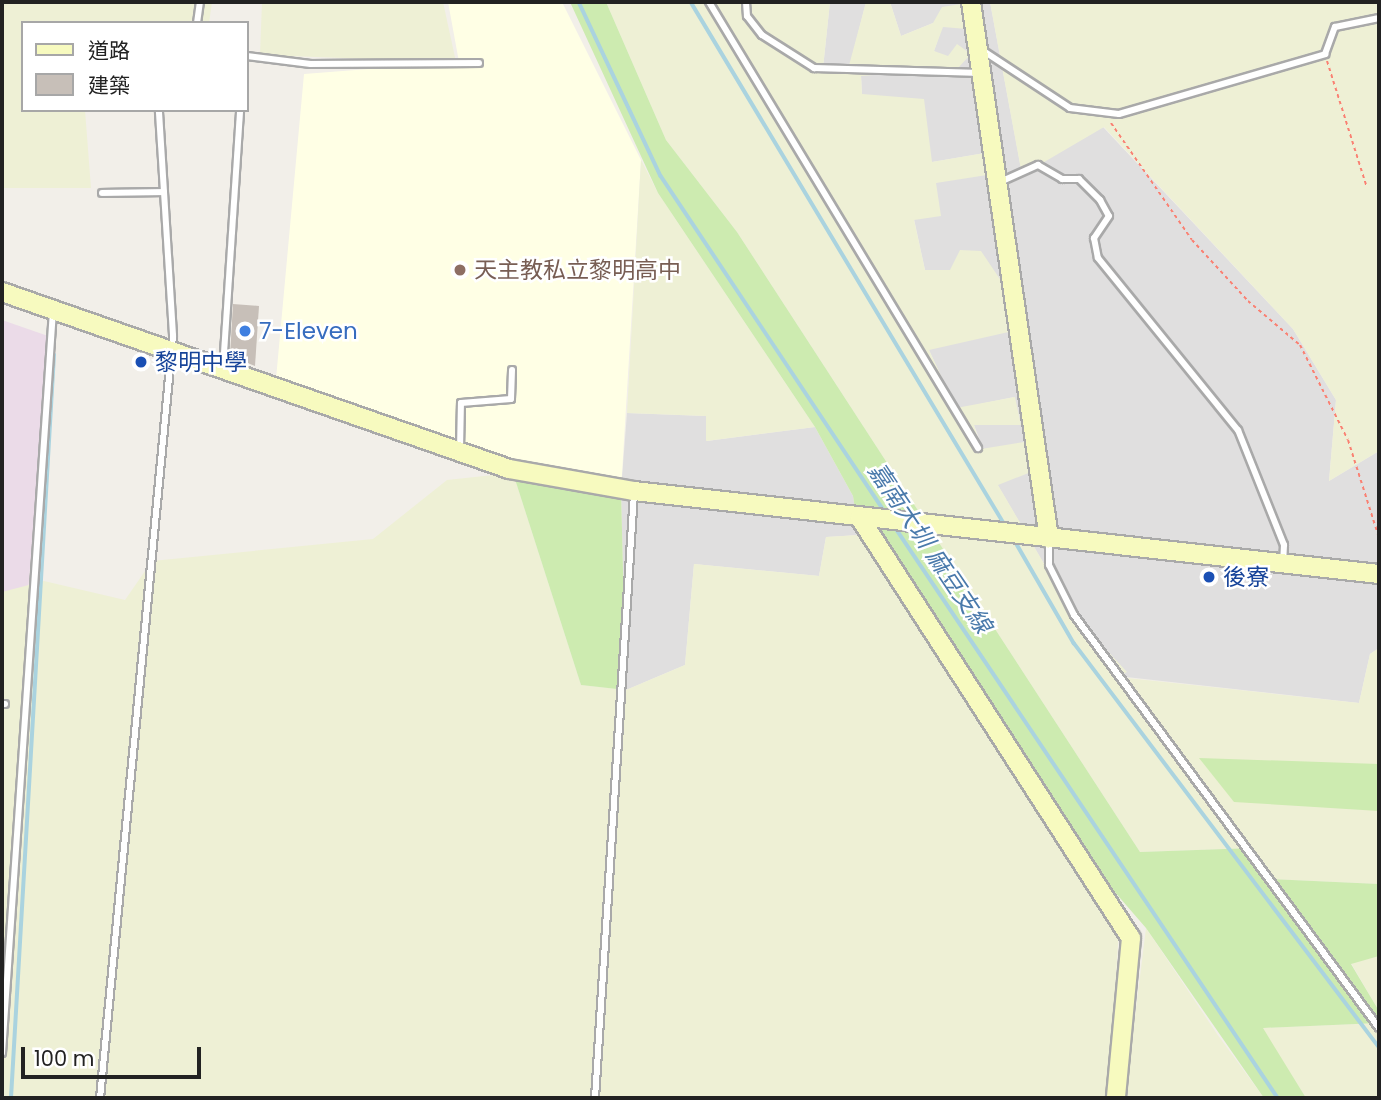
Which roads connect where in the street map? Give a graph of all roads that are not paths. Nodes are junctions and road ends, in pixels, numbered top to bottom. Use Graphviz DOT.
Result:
graph roads {
  1 [pos="200,2"];
  2 [pos="709,2"];
  3 [pos="746,2"];
  4 [pos="971,2"];
  5 [pos="1379,19"];
  6 [pos="197,21"];
  7 [pos="978,47"];
  8 [pos="248,56"];
  9 [pos="479,63"];
  10 [pos="982,73"];
  11 [pos="159,112"];
  12 [pos="240,112"];
  13 [pos="999,183"];
  14 [pos="164,192"];
  15 [pos="102,193"];
  16 [pos="2,292"];
  17 [pos="53,310"];
  18 [pos="169,351"];
  19 [pos="223,370"];
  20 [pos="512,370"];
  21 [pos="978,449"];
  22 [pos="459,454"];
  23 [pos="634,491"];
  24 [pos="867,519"];
  25 [pos="1049,538"];
  26 [pos="1283,564"];
  27 [pos="1379,574"];
  28 [pos="1379,1028"];
  29 [pos="2,1050"];
  30 [pos="100,1098"];
  31 [pos="595,1098"];
  32 [pos="1116,1098"];
  1 -- 6 [label="lane"];
  2 -- 21 [label="lane"];
  3 -- 10 [label="lane"];
  4 -- 7 [label="main road"];
  5 -- 7 [label="lane"];
  7 -- 10 [label="main road"];
  8 -- 9 [label="lane"];
  10 -- 13 [label="main road"];
  11 -- 14 [label="lane"];
  12 -- 19 [label="lane"];
  13 -- 25 [label="main road"];
  13 -- 26 [label="lane"];
  14 -- 15 [label="lane"];
  14 -- 18 [label="lane"];
  16 -- 17 [label="main road"];
  17 -- 18 [label="main road"];
  17 -- 29 [label="lane"];
  18 -- 19 [label="main road"];
  18 -- 30 [label="lane"];
  19 -- 22 [label="main road"];
  20 -- 22 [label="lane"];
  22 -- 23 [label="main road"];
  23 -- 24 [label="main road"];
  23 -- 31 [label="lane"];
  24 -- 25 [label="main road"];
  24 -- 32 [label="main road"];
  25 -- 26 [label="main road"];
  25 -- 28 [label="lane"];
  26 -- 27 [label="main road"];
}
